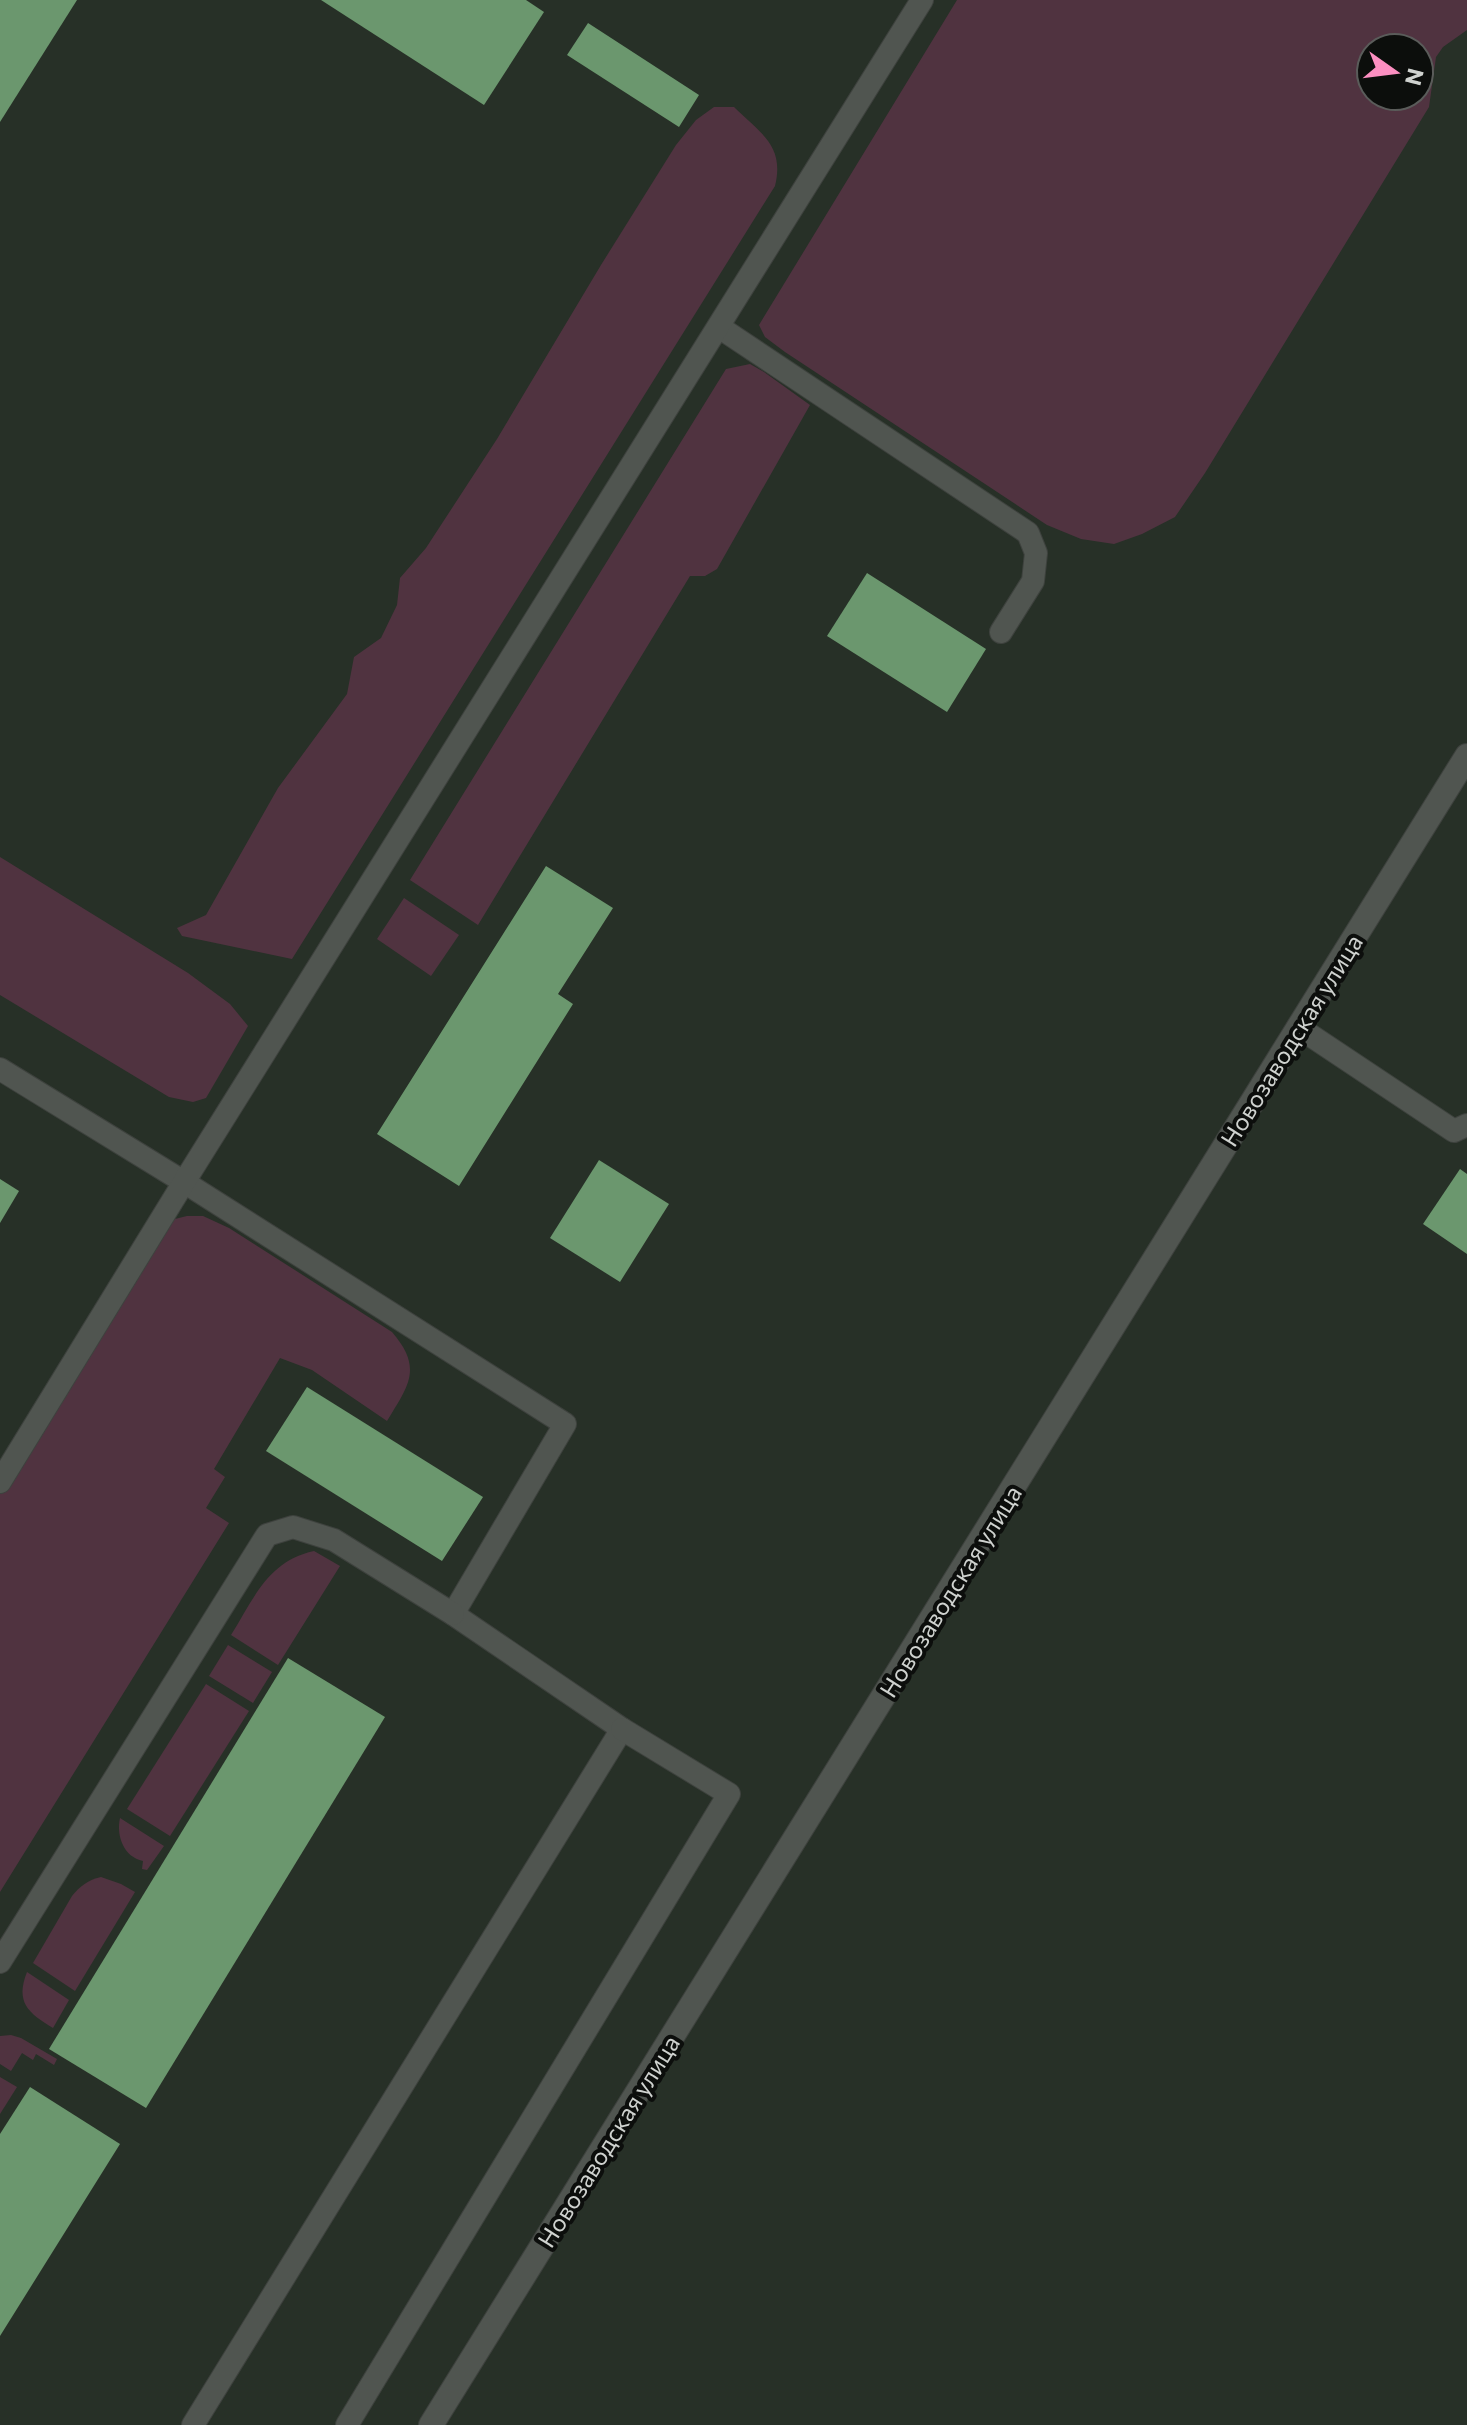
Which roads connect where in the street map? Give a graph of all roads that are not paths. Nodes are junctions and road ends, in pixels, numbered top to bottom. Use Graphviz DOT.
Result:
graph roads {
  1 [pos="922,0"];
  2 [pos="719,327"];
  3 [pos="1001,632"];
  4 [pos="1467,756"];
  5 [pos="1298,1027"];
  6 [pos="0,1069"];
  7 [pos="1463,1131"];
  8 [pos="184,1182"];
  9 [pos="0,1482"];
  10 [pos="453,1614"];
  11 [pos="622,1729"];
  12 [pos="0,1962"];
  13 [pos="193,2425"];
  14 [pos="347,2425"];
  15 [pos="431,2425"];
  1 -- 2 [label="lane"];
  2 -- 3 [label="lane"];
  2 -- 8 [label="lane"];
  4 -- 5 [label="street, Новозаводская улица"];
  5 -- 7 [label="lane"];
  5 -- 15 [label="street, Новозаводская улица"];
  6 -- 8 [label="lane"];
  8 -- 9 [label="lane"];
  8 -- 10 [label="lane"];
  10 -- 11 [label="lane"];
  10 -- 12 [label="lane"];
  11 -- 13 [label="lane"];
  11 -- 14 [label="lane"];
}
